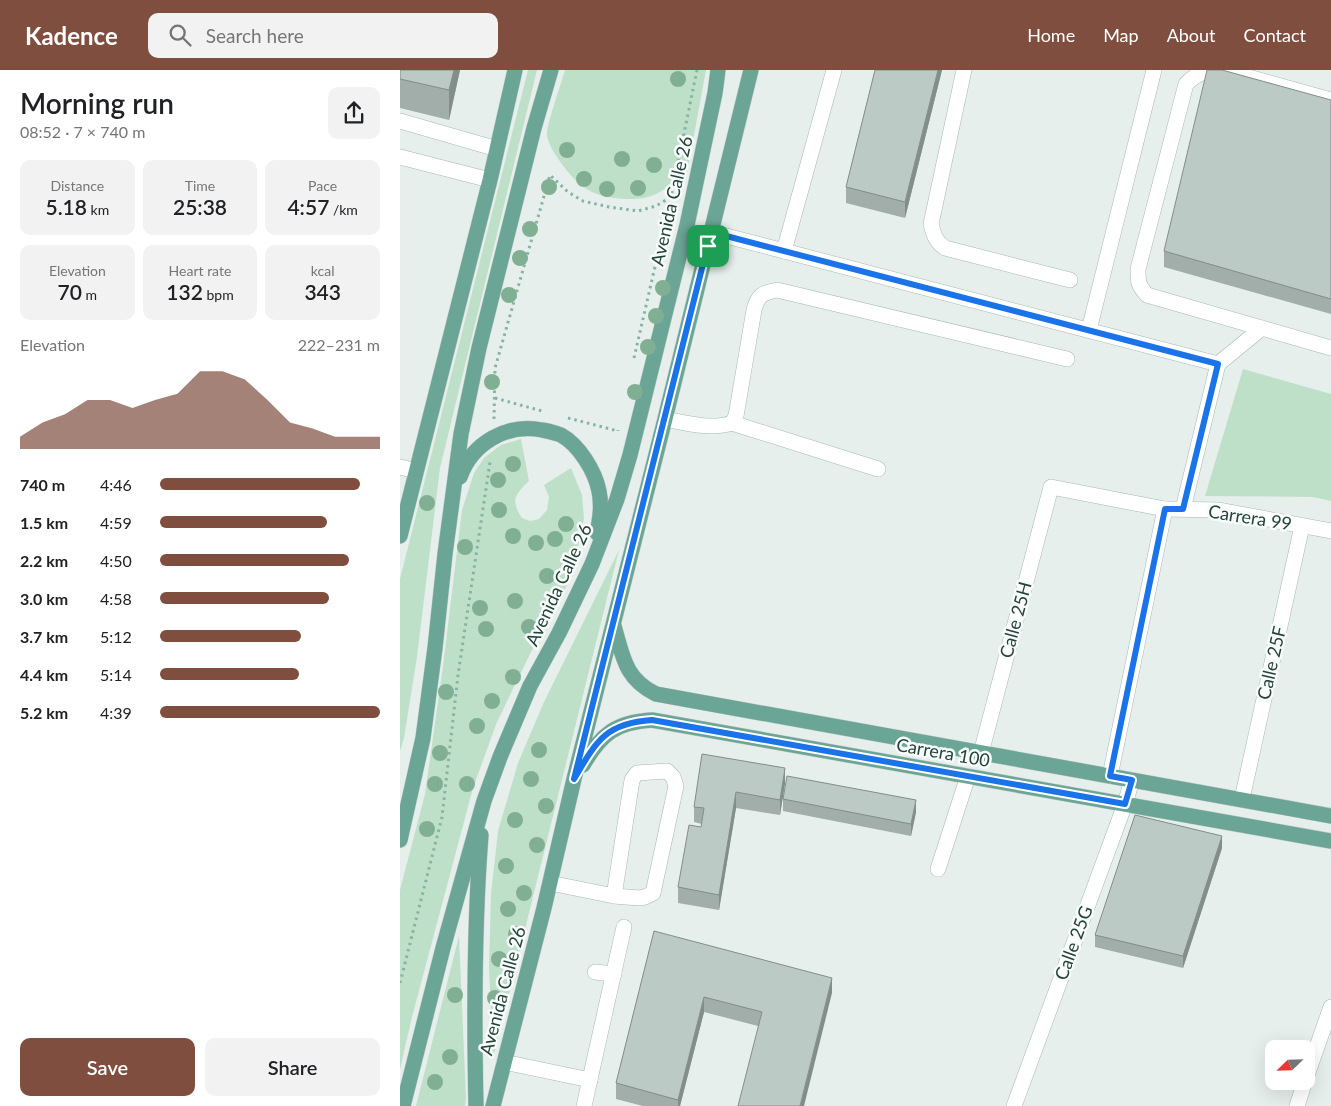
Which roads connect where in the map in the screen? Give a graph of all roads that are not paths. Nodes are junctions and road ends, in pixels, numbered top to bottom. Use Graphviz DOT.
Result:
graph roads {
  1 [pos="516,70"];
  2 [pos="551,70"];
  3 [pos="718,70"];
  4 [pos="751,70"];
  5 [pos="834,70"];
  6 [pos="964,70"];
  7 [pos="1154,70"];
  8 [pos="1222,70"];
  9 [pos="1331,100"];
  10 [pos="400,121"];
  11 [pos="497,149"];
  12 [pos="400,157"];
  13 [pos="490,180"];
  14 [pos="711,232"];
  15 [pos="784,251"];
  16 [pos="1070,280"];
  17 [pos="1262,328"];
  18 [pos="1089,330"];
  19 [pos="1331,348"];
  20 [pos="1067,359"];
  21 [pos="1218,364"];
  22 [pos="665,419"];
  23 [pos="732,423"];
  24 [pos="400,467"];
  25 [pos="878,470"];
  26 [pos="416,471"];
  27 [pos="1051,487"];
  28 [pos="452,498"];
  29 [pos="1165,509"];
  30 [pos="1183,509"];
  31 [pos="1302,526"];
  32 [pos="1331,531"];
  33 [pos="400,536"];
  34 [pos="592,564"];
  35 [pos="614,624"];
  36 [pos="424,738"];
  37 [pos="981,752"];
  38 [pos="968,776"];
  39 [pos="1110,776"];
  40 [pos="574,779"];
  41 [pos="1132,780"];
  42 [pos="400,794"];
  43 [pos="1242,800"];
  44 [pos="484,801"];
  45 [pos="1125,804"];
  46 [pos="1331,816"];
  47 [pos="400,840"];
  48 [pos="1331,841"];
  49 [pos="938,869"];
  50 [pos="550,883"];
  51 [pos="614,896"];
  52 [pos="624,927"];
  53 [pos="595,972"];
  54 [pos="614,974"];
  55 [pos="1331,1007"];
  56 [pos="1315,1054"];
  57 [pos="504,1062"];
  58 [pos="590,1080"];
  59 [pos="1303,1090"];
  60 [pos="403,1106"];
  61 [pos="476,1106"];
  62 [pos="493,1106"];
  63 [pos="584,1106"];
  64 [pos="1014,1106"];
  65 [pos="1297,1106"];
  1 -- 11 [label="main road"];
  2 -- 28 [label="main road"];
  3 -- 34 [label="main road, Avenida Calle 26"];
  4 -- 14 [label="main road, Avenida Calle 26"];
  5 -- 15 [label="street"];
  6 -- 16 [label="street"];
  7 -- 18 [label="street"];
  8 -- 9 [label="street"];
  8 -- 17 [label="street"];
  10 -- 11 [label="street"];
  11 -- 13 [label="main road"];
  12 -- 13 [label="street"];
  13 -- 26 [label="main road"];
  14 -- 15 [label="street"];
  14 -- 22 [label="main road, Avenida Calle 26"];
  15 -- 18 [label="street"];
  17 -- 19 [label="street"];
  17 -- 21 [label="street"];
  18 -- 21 [label="street"];
  20 -- 23 [label="street"];
  21 -- 30 [label="street"];
  22 -- 23 [label="street"];
  22 -- 35 [label="main road, Avenida Calle 26"];
  23 -- 25 [label="street"];
  24 -- 26 [label="street"];
  26 -- 33 [label="main road"];
  27 -- 29 [label="street, Carrera 99"];
  27 -- 37 [label="street, Calle 25H"];
  28 -- 34 [label="main road"];
  28 -- 36 [label="main road"];
  29 -- 30 [label="street, Carrera 99"];
  29 -- 39 [label="street"];
  30 -- 31 [label="street, Carrera 99"];
  31 -- 32 [label="street, Carrera 99"];
  31 -- 43 [label="street, Calle 25F"];
  34 -- 44 [label="main road, Avenida Calle 26"];
  35 -- 37 [label="main road, Carrera 100"];
  35 -- 40 [label="main road, Avenida Calle 26"];
  36 -- 42 [label="main road"];
  36 -- 47 [label="main road"];
  37 -- 39 [label="main road, Carrera 100"];
  38 -- 40 [label="main road, Carrera 100"];
  38 -- 45 [label="main road, Carrera 100"];
  38 -- 49 [label="street"];
  39 -- 41 [label="main road, Carrera 100"];
  40 -- 50 [label="main road, Avenida Calle 26"];
  41 -- 43 [label="main road, Carrera 100"];
  41 -- 45 [label="street, Calle 25G"];
  43 -- 46 [label="main road, Carrera 100"];
  44 -- 60 [label="main road, Avenida Calle 26"];
  44 -- 61 [label="main road"];
  45 -- 48 [label="main road, Carrera 100"];
  45 -- 64 [label="street, Calle 25G"];
  50 -- 51 [label="street"];
  50 -- 57 [label="main road, Avenida Calle 26"];
  51 -- 51 [label="street"];
  52 -- 54 [label="street"];
  53 -- 54 [label="street"];
  54 -- 58 [label="street"];
  55 -- 56 [label="street"];
  57 -- 58 [label="street"];
  57 -- 62 [label="main road, Avenida Calle 26"];
  58 -- 63 [label="street"];
  59 -- 65 [label="street"];
}
